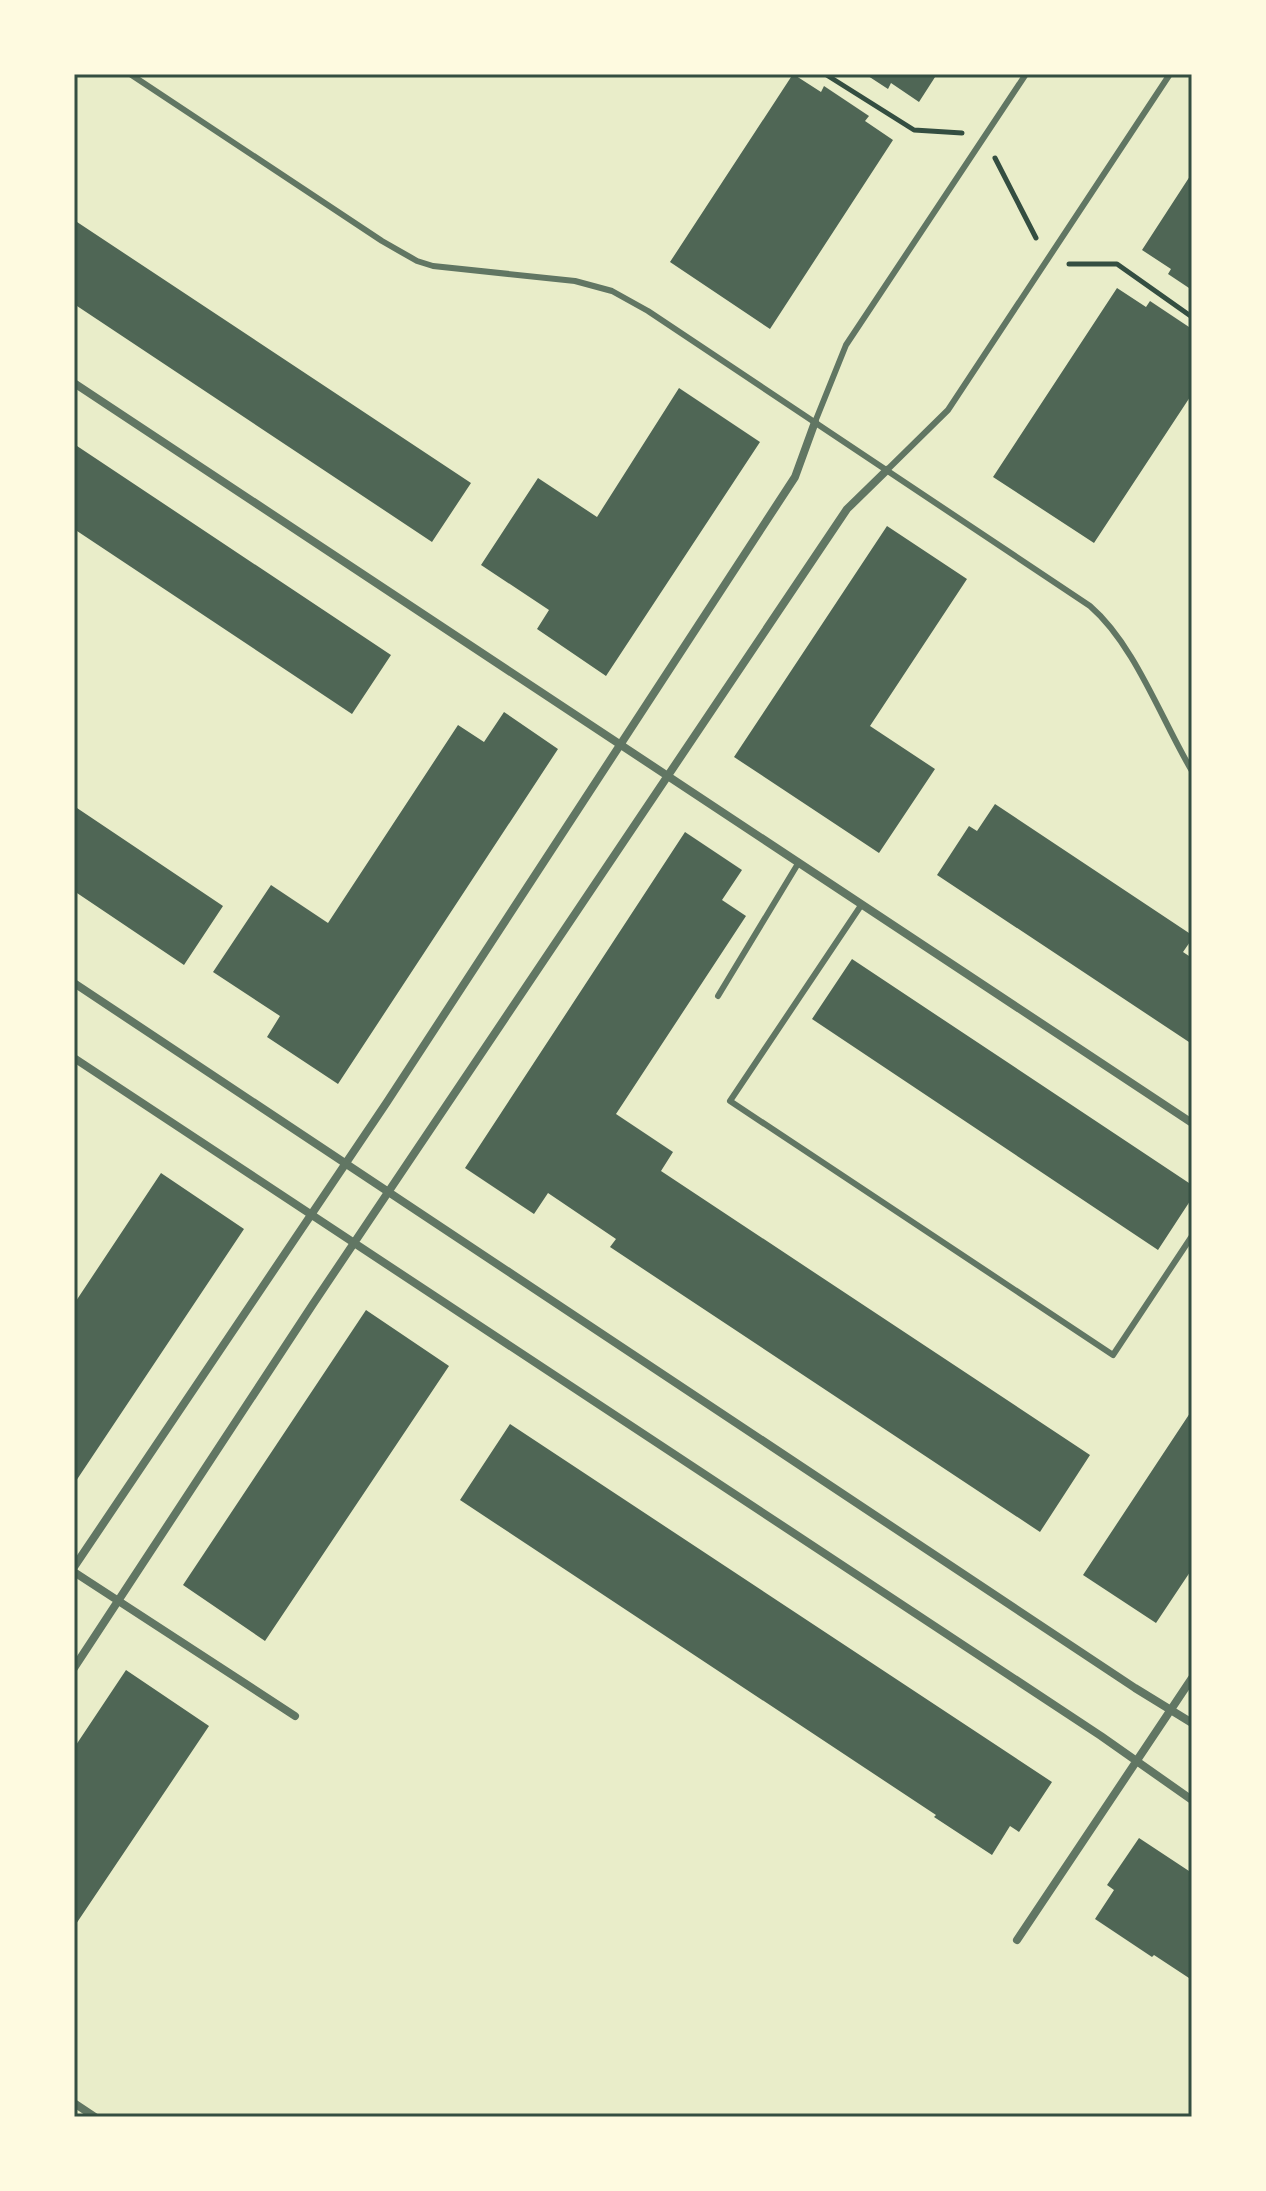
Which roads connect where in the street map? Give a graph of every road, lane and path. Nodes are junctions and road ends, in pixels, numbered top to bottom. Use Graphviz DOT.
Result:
graph roads {
  1 [pos="130,74"];
  2 [pos="825,74"];
  3 [pos="1026,74"];
  4 [pos="1170,74"];
  5 [pos="967,133"];
  6 [pos="993,154"];
  7 [pos="1037,241"];
  8 [pos="1068,264"];
  9 [pos="1192,317"];
  10 [pos="74,383"];
  11 [pos="815,422"];
  12 [pos="887,470"];
  13 [pos="620,744"];
  14 [pos="1192,771"];
  15 [pos="668,776"];
  16 [pos="799,862"];
  17 [pos="862,904"];
  18 [pos="74,983"];
  19 [pos="718,996"];
  20 [pos="74,1058"];
  21 [pos="1192,1123"];
  22 [pos="345,1163"];
  23 [pos="389,1192"];
  24 [pos="311,1214"];
  25 [pos="1192,1236"];
  26 [pos="355,1244"];
  27 [pos="74,1570"];
  28 [pos="119,1601"];
  29 [pos="74,1668"];
  30 [pos="1192,1678"];
  31 [pos="1170,1711"];
  32 [pos="295,1716"];
  33 [pos="1192,1723"];
  34 [pos="1137,1761"];
  35 [pos="1192,1800"];
  36 [pos="1017,1940"];
  37 [pos="74,2103"];
  38 [pos="92,2116"];
  1 -- 11 [label="lane"];
  2 -- 5 [label="path"];
  3 -- 11 [label="lane"];
  4 -- 12 [label="lane"];
  6 -- 7 [label="path"];
  8 -- 9 [label="path"];
  10 -- 13 [label="street"];
  11 -- 12 [label="lane"];
  11 -- 13 [label="street"];
  12 -- 14 [label="lane"];
  12 -- 15 [label="street"];
  13 -- 15 [label="street"];
  13 -- 22 [label="street"];
  15 -- 16 [label="street"];
  15 -- 23 [label="street"];
  16 -- 17 [label="street"];
  16 -- 19 [label="lane"];
  17 -- 21 [label="street"];
  17 -- 25 [label="lane"];
  18 -- 22 [label="street"];
  20 -- 24 [label="street"];
  22 -- 23 [label="street"];
  22 -- 24 [label="street"];
  23 -- 26 [label="street"];
  23 -- 31 [label="street"];
  24 -- 26 [label="street"];
  24 -- 27 [label="street"];
  26 -- 28 [label="street"];
  26 -- 34 [label="street"];
  27 -- 28 [label="street"];
  28 -- 29 [label="street"];
  28 -- 32 [label="street"];
  30 -- 31 [label="street"];
  31 -- 33 [label="street"];
  31 -- 34 [label="street"];
  34 -- 35 [label="street"];
  34 -- 36 [label="street"];
  37 -- 38 [label="street"];
}
